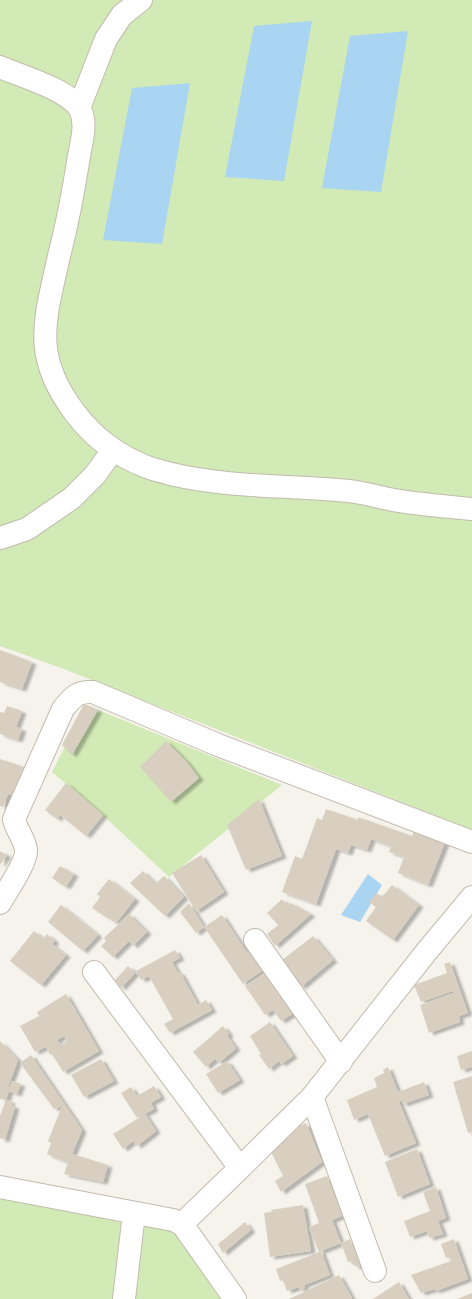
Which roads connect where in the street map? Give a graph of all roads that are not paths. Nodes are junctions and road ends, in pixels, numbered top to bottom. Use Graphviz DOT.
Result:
graph roads {
  1 [pos="141,0"];
  2 [pos="0,67"];
  3 [pos="79,108"];
  4 [pos="113,450"];
  5 [pos="472,508"];
  6 [pos="0,538"];
  7 [pos="472,842"];
  8 [pos="0,903"];
  9 [pos="470,904"];
  10 [pos="255,940"];
  11 [pos="94,972"];
  12 [pos="341,1062"];
  13 [pos="312,1097"];
  14 [pos="240,1168"];
  15 [pos="0,1187"];
  16 [pos="134,1213"];
  17 [pos="182,1224"];
  18 [pos="375,1271"];
  19 [pos="124,1299"];
  20 [pos="235,1299"];
  1 -- 3 [label="street"];
  2 -- 3 [label="street"];
  3 -- 4 [label="street"];
  4 -- 5 [label="street"];
  4 -- 6 [label="street"];
  7 -- 8 [label="street"];
  9 -- 12 [label="street"];
  10 -- 12 [label="street"];
  11 -- 14 [label="street"];
  12 -- 13 [label="street"];
  13 -- 14 [label="street"];
  13 -- 18 [label="street"];
  14 -- 17 [label="street"];
  15 -- 16 [label="street"];
  16 -- 17 [label="street"];
  16 -- 19 [label="street"];
  17 -- 20 [label="street"];
}
